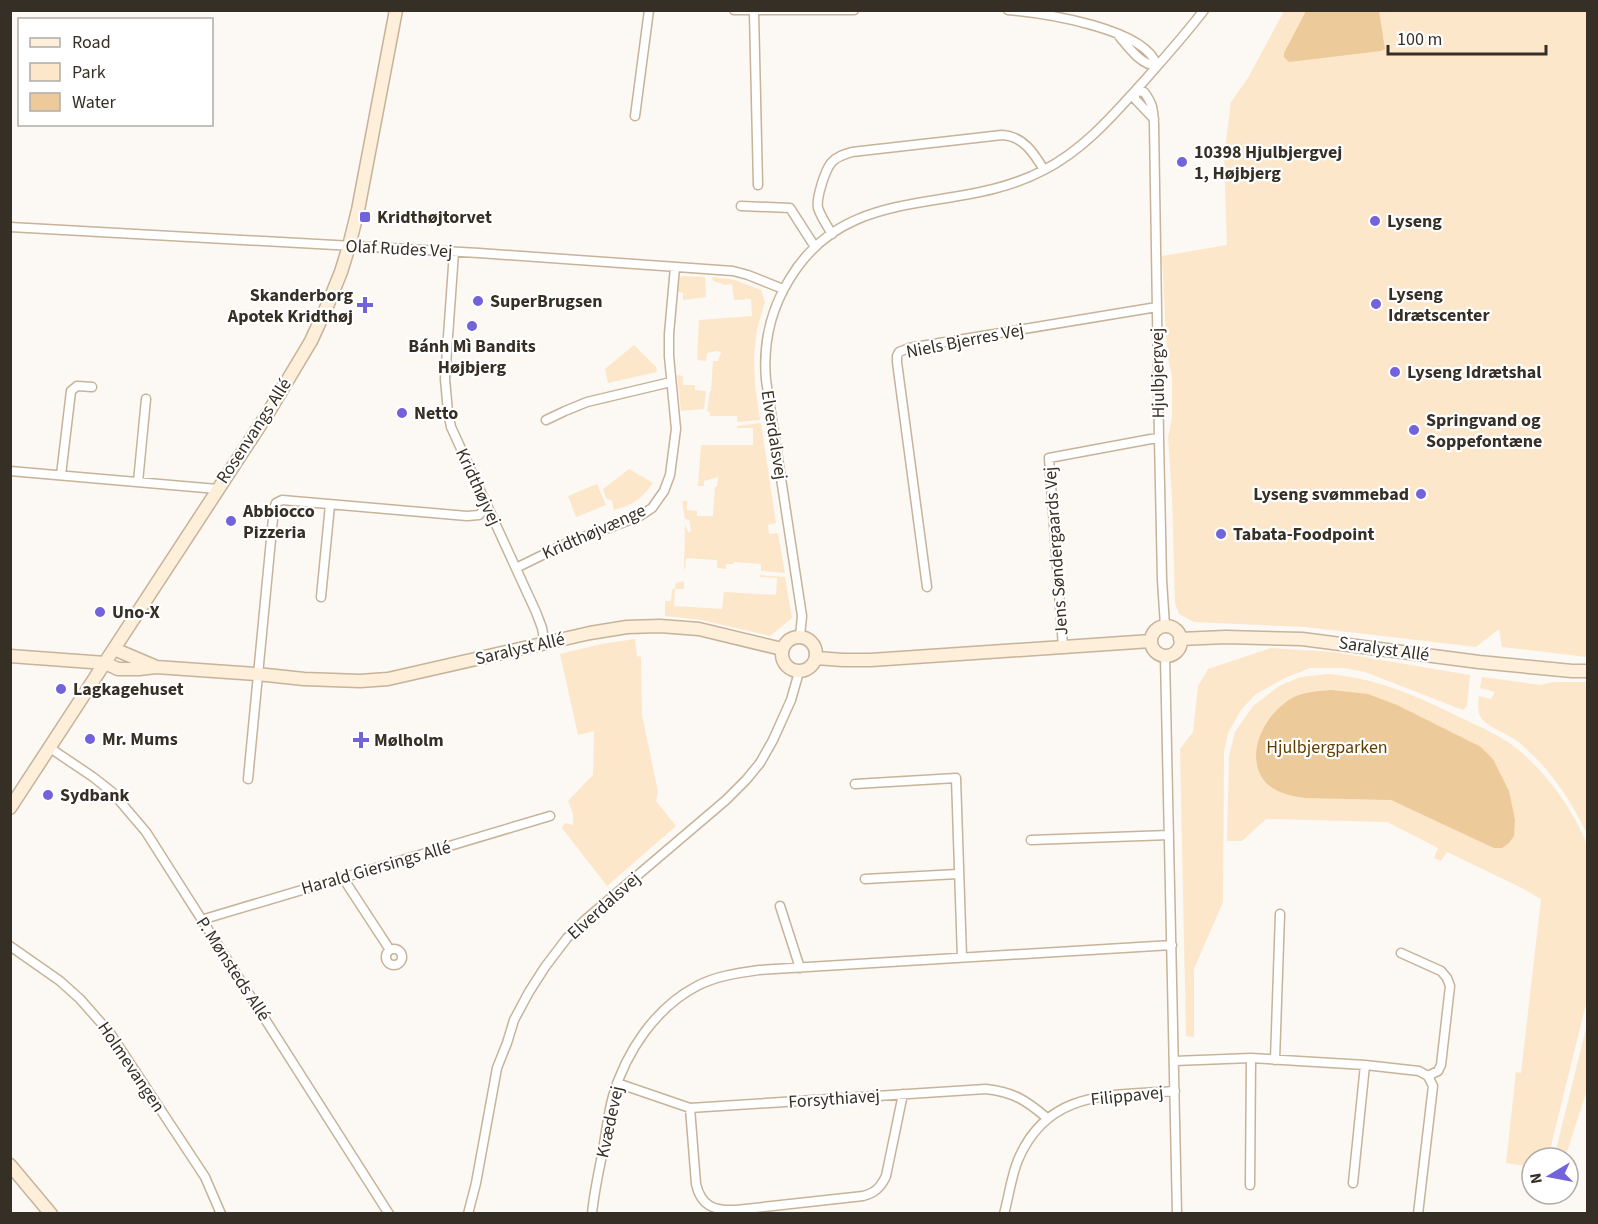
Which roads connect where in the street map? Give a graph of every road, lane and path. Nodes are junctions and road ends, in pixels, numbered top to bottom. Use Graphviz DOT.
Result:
graph roads {
  1 [pos="396,10"];
  2 [pos="649,10"];
  3 [pos="854,10"];
  4 [pos="1008,10"];
  5 [pos="1204,10"];
  6 [pos="736,11"];
  7 [pos="783,11"];
  8 [pos="829,11"];
  9 [pos="754,12"];
  10 [pos="1066,14"];
  11 [pos="1157,66"];
  12 [pos="1135,91"];
  13 [pos="635,116"];
  14 [pos="1044,170"];
  15 [pos="758,185"];
  16 [pos="741,206"];
  17 [pos="10,227"];
  18 [pos="832,234"];
  19 [pos="349,246"];
  20 [pos="816,247"];
  21 [pos="454,252"];
  22 [pos="675,267"];
  23 [pos="783,289"];
  24 [pos="1157,307"];
  25 [pos="671,382"];
  26 [pos="92,387"];
  27 [pos="146,399"];
  28 [pos="546,420"];
  29 [pos="1160,438"];
  30 [pos="10,471"];
  31 [pos="61,475"];
  32 [pos="138,482"];
  33 [pos="217,489"];
  34 [pos="330,505"];
  35 [pos="487,506"];
  36 [pos="516,568"];
  37 [pos="927,587"];
  38 [pos="321,597"];
  39 [pos="1165,626"];
  40 [pos="800,636"];
  41 [pos="1180,639"];
  42 [pos="1151,641"];
  43 [pos="545,644"];
  44 [pos="1063,647"];
  45 [pos="114,649"];
  46 [pos="782,649"];
  47 [pos="10,656"];
  48 [pos="1165,656"];
  49 [pos="816,658"];
  50 [pos="105,663"];
  51 [pos="156,667"];
  52 [pos="1587,671"];
  53 [pos="799,672"];
  54 [pos="257,674"];
  55 [pos="50,748"];
  56 [pos="248,779"];
  57 [pos="855,784"];
  58 [pos="10,808"];
  59 [pos="550,816"];
  60 [pos="1169,835"];
  61 [pos="1031,840"];
  62 [pos="958,874"];
  63 [pos="343,878"];
  64 [pos="865,879"];
  65 [pos="780,906"];
  66 [pos="1280,914"];
  67 [pos="201,920"];
  68 [pos="1172,945"];
  69 [pos="10,946"];
  70 [pos="390,950"];
  71 [pos="1401,953"];
  72 [pos="962,958"];
  73 [pos="800,968"];
  74 [pos="1251,1059"];
  75 [pos="1275,1060"];
  76 [pos="1174,1061"];
  77 [pos="1365,1065"];
  78 [pos="1428,1076"];
  79 [pos="617,1083"];
  80 [pos="1175,1091"];
  81 [pos="903,1094"];
  82 [pos="690,1108"];
  83 [pos="1047,1118"];
  84 [pos="10,1165"];
  85 [pos="1353,1183"];
  86 [pos="1250,1185"];
  87 [pos="51,1214"];
  88 [pos="220,1214"];
  89 [pos="389,1214"];
  90 [pos="468,1214"];
  91 [pos="592,1214"];
  92 [pos="1004,1214"];
  93 [pos="1177,1214"];
  94 [pos="1418,1214"];
  1 -- 19 [label="street, Rosenvangs Allé"];
  2 -- 13 [label="street"];
  3 -- 8 [label="street"];
  4 -- 10 [label="street"];
  5 -- 11 [label="street, Elverdalsvej"];
  6 -- 9 [label="street"];
  7 -- 8 [label="street"];
  7 -- 9 [label="street"];
  9 -- 15 [label="street"];
  10 -- 11 [label="street"];
  11 -- 12 [label="street, Elverdalsvej"];
  12 -- 14 [label="street, Elverdalsvej"];
  12 -- 24 [label="street, Hjulbjergvej"];
  14 -- 18 [label="street, Elverdalsvej"];
  14 -- 18 [label="street"];
  16 -- 20 [label="street"];
  17 -- 19 [label="street, Olaf Rudes Vej"];
  18 -- 20 [label="street, Elverdalsvej"];
  19 -- 21 [label="street, Olaf Rudes Vej"];
  19 -- 33 [label="street, Rosenvangs Allé"];
  20 -- 23 [label="street, Elverdalsvej"];
  21 -- 22 [label="street, Olaf Rudes Vej"];
  21 -- 35 [label="street, Kridthøjvej"];
  22 -- 23 [label="street, Olaf Rudes Vej"];
  22 -- 25 [label="street, Kridthøjvænge"];
  23 -- 40 [label="street, Elverdalsvej"];
  24 -- 29 [label="street, Hjulbjergvej"];
  24 -- 37 [label="street, Niels Bjerres Vej"];
  25 -- 28 [label="street"];
  25 -- 36 [label="street, Kridthøjvænge"];
  26 -- 31 [label="street"];
  27 -- 32 [label="street"];
  29 -- 39 [label="street, Hjulbjergvej"];
  29 -- 44 [label="street, Jens Søndergaards Vej"];
  30 -- 31 [label="street"];
  31 -- 32 [label="street"];
  32 -- 33 [label="street"];
  33 -- 45 [label="street, Rosenvangs Allé"];
  34 -- 35 [label="street"];
  34 -- 38 [label="street"];
  34 -- 54 [label="street"];
  35 -- 36 [label="street, Kridthøjvej"];
  36 -- 43 [label="street, Kridthøjvej"];
  39 -- 41 [label="street"];
  39 -- 42 [label="street"];
  40 -- 46 [label="street"];
  40 -- 49 [label="street"];
  41 -- 48 [label="street"];
  41 -- 52 [label="street, Saralyst Allé"];
  42 -- 44 [label="street"];
  42 -- 48 [label="street"];
  43 -- 46 [label="street, Saralyst Allé"];
  43 -- 54 [label="street, Saralyst Allé"];
  44 -- 49 [label="street"];
  45 -- 50 [label="street, Rosenvangs Allé"];
  45 -- 51 [label="street, Saralyst Allé"];
  46 -- 53 [label="street"];
  47 -- 50 [label="street, Saralyst Allé"];
  48 -- 60 [label="street"];
  49 -- 53 [label="street"];
  50 -- 51 [label="street, Saralyst Allé"];
  50 -- 55 [label="street, Rosenvangs Allé"];
  51 -- 54 [label="street, Saralyst Allé"];
  53 -- 90 [label="street, Elverdalsvej"];
  54 -- 56 [label="street"];
  55 -- 58 [label="street, Rosenvangs Allé"];
  55 -- 67 [label="street, P. Mønsteds Allé"];
  57 -- 62 [label="street"];
  59 -- 63 [label="street, Harald Giersings Allé"];
  60 -- 61 [label="street"];
  60 -- 68 [label="street"];
  62 -- 64 [label="street"];
  62 -- 72 [label="street"];
  63 -- 67 [label="street, Harald Giersings Allé"];
  63 -- 70 [label="street"];
  65 -- 73 [label="street"];
  66 -- 75 [label="street"];
  67 -- 89 [label="street, P. Mønsteds Allé"];
  68 -- 72 [label="street, Kvædevej"];
  68 -- 76 [label="street"];
  69 -- 88 [label="street, Holmevangen"];
  71 -- 78 [label="street"];
  72 -- 73 [label="street, Kvædevej"];
  73 -- 79 [label="street, Kvædevej"];
  74 -- 75 [label="street"];
  74 -- 76 [label="street"];
  74 -- 86 [label="street"];
  75 -- 77 [label="street"];
  76 -- 80 [label="street"];
  77 -- 78 [label="street"];
  77 -- 85 [label="street"];
  78 -- 94 [label="street"];
  79 -- 82 [label="street, Forsythiavej"];
  79 -- 91 [label="street, Kvædevej"];
  80 -- 83 [label="street, Filippavej"];
  80 -- 93 [label="street"];
  81 -- 82 [label="street, Forsythiavej"];
  81 -- 82 [label="street"];
  81 -- 83 [label="street, Forsythiavej"];
  83 -- 92 [label="street, Filippavej"];
  84 -- 87 [label="street"];
}
